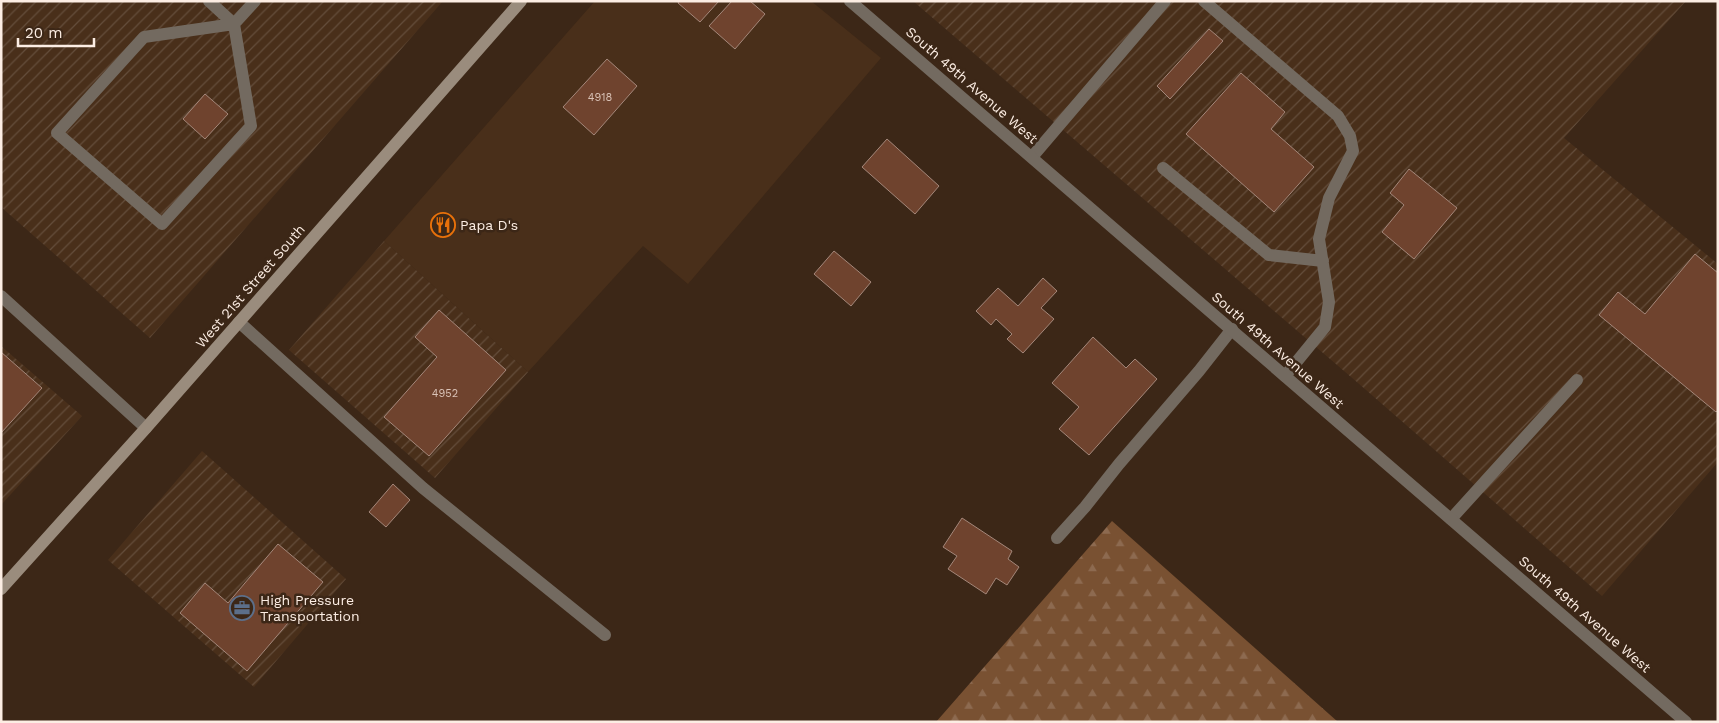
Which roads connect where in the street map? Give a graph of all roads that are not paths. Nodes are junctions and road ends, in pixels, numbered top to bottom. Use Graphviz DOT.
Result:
graph roads {
  1 [pos="210,1"];
  2 [pos="255,1"];
  3 [pos="520,1"];
  4 [pos="850,1"];
  5 [pos="1165,1"];
  6 [pos="1204,1"];
  7 [pos="234,24"];
  8 [pos="1032,157"];
  9 [pos="1163,168"];
  10 [pos="1323,261"];
  11 [pos="1,296"];
  12 [pos="239,322"];
  13 [pos="1232,329"];
  14 [pos="1286,376"];
  15 [pos="1577,380"];
  16 [pos="146,428"];
  17 [pos="1451,519"];
  18 [pos="1057,538"];
  19 [pos="1,589"];
  20 [pos="605,635"];
  21 [pos="1686,722"];
  1 -- 7 [label="street"];
  2 -- 7 [label="street"];
  3 -- 12 [label="main road, West 21st Street South"];
  4 -- 8 [label="street, South 49th Avenue West"];
  5 -- 8 [label="street"];
  6 -- 10 [label="street"];
  7 -- 7 [label="street"];
  8 -- 13 [label="street, South 49th Avenue West"];
  9 -- 10 [label="street"];
  10 -- 14 [label="street"];
  11 -- 16 [label="street"];
  12 -- 16 [label="main road, West 21st Street South"];
  12 -- 20 [label="street"];
  13 -- 14 [label="street, South 49th Avenue West"];
  13 -- 18 [label="street"];
  14 -- 17 [label="street, South 49th Avenue West"];
  15 -- 17 [label="street"];
  16 -- 19 [label="main road, West 21st Street South"];
  17 -- 21 [label="street, South 49th Avenue West"];
}
